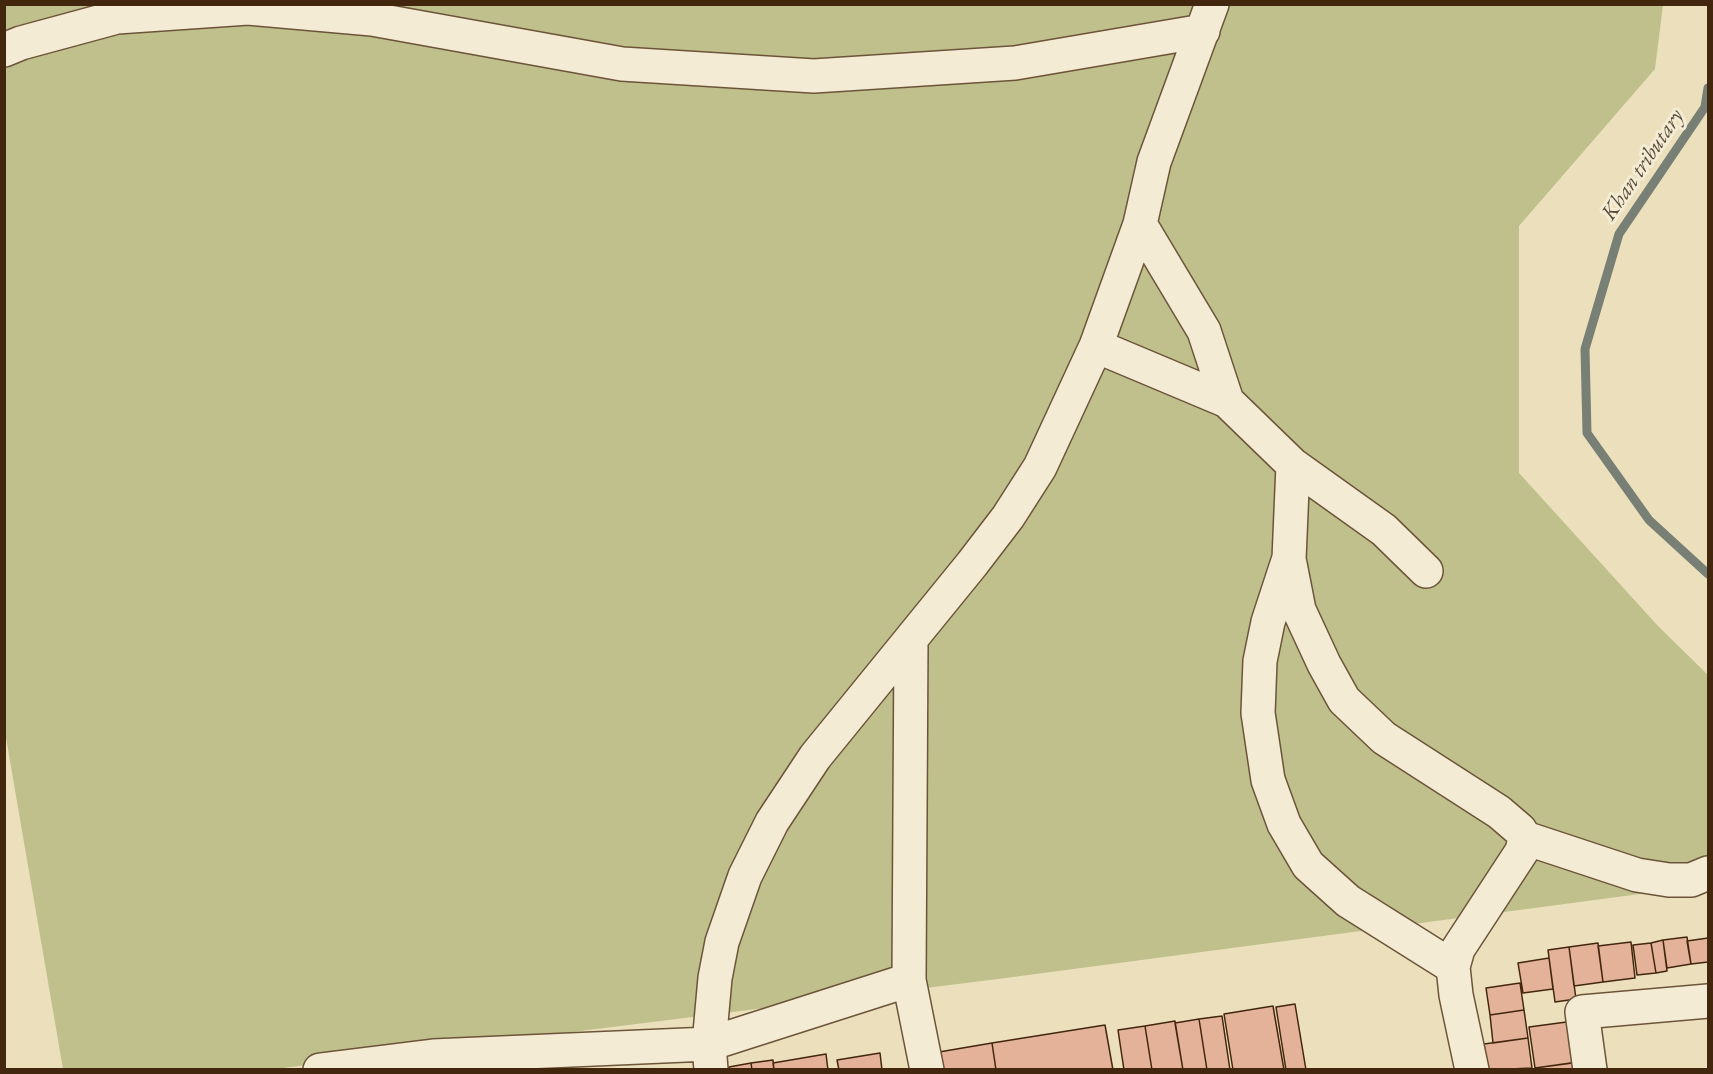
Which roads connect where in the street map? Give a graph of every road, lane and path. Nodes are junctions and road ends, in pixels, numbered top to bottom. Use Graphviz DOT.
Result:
graph roads {
  1 [pos="1208,18"];
  2 [pos="4,50"];
  3 [pos="1140,224"];
  4 [pos="1096,346"];
  5 [pos="1227,401"];
  6 [pos="1293,465"];
  7 [pos="1289,559"];
  8 [pos="1426,571"];
  9 [pos="911,640"];
  10 [pos="1525,838"];
  11 [pos="1708,873"];
  12 [pos="1453,967"];
  13 [pos="909,980"];
  14 [pos="1708,1001"];
  15 [pos="710,1057"];
  16 [pos="1464,1068"];
  17 [pos="320,1070"];
  18 [pos="927,1070"];
  19 [pos="1590,1070"];
  1 -- 2 [label="street"];
  1 -- 3 [label="street"];
  3 -- 4 [label="street"];
  3 -- 5 [label="street"];
  4 -- 5 [label="street"];
  4 -- 9 [label="street"];
  5 -- 6 [label="street"];
  6 -- 7 [label="street"];
  6 -- 8 [label="street"];
  7 -- 10 [label="street"];
  7 -- 12 [label="street"];
  9 -- 13 [label="street"];
  9 -- 15 [label="street"];
  10 -- 11 [label="street"];
  10 -- 12 [label="street"];
  12 -- 16 [label="street"];
  13 -- 15 [label="street"];
  13 -- 18 [label="street"];
  14 -- 19 [label="street"];
  15 -- 17 [label="street"];
}
